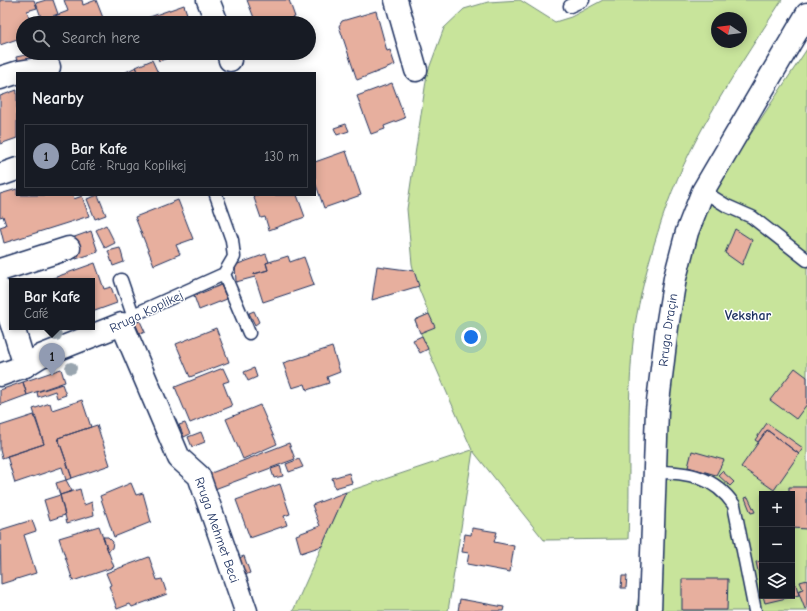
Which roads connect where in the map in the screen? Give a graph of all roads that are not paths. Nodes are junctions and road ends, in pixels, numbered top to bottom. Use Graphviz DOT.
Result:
graph roads {
  1 [pos="208,0"];
  2 [pos="396,0"];
  3 [pos="583,0"];
  4 [pos="570,6"];
  5 [pos="807,14"];
  6 [pos="214,16"];
  7 [pos="50,67"];
  8 [pos="416,70"];
  9 [pos="19,72"];
  10 [pos="16,73"];
  11 [pos="0,78"];
  12 [pos="16,168"];
  13 [pos="0,175"];
  14 [pos="703,191"];
  15 [pos="216,196"];
  16 [pos="69,248"];
  17 [pos="807,260"];
  18 [pos="0,270"];
  19 [pos="224,274"];
  20 [pos="121,280"];
  21 [pos="0,289"];
  22 [pos="9,317"];
  23 [pos="127,320"];
  24 [pos="13,330"];
  25 [pos="249,333"];
  26 [pos="25,366"];
  27 [pos="0,375"];
  28 [pos="654,472"];
  29 [pos="246,611"];
  30 [pos="650,611"];
  31 [pos="755,611"];
  1 -- 6 [label="street"];
  2 -- 8 [label="street"];
  3 -- 4 [label="lane"];
  5 -- 14 [label="street, Rruga Draçin"];
  7 -- 9 [label="street"];
  10 -- 11 [label="street"];
  12 -- 13 [label="street"];
  14 -- 17 [label="lane"];
  14 -- 28 [label="street, Rruga Draçin"];
  15 -- 19 [label="lane"];
  16 -- 18 [label="street"];
  19 -- 23 [label="lane, Rruga Koplikej"];
  19 -- 25 [label="lane"];
  20 -- 23 [label="lane"];
  21 -- 22 [label="street"];
  23 -- 26 [label="street, Rruga Koplikej"];
  23 -- 29 [label="street, Rruga Mehmet Beci"];
  24 -- 26 [label="street"];
  26 -- 27 [label="street, Rruga Koplikej"];
  28 -- 30 [label="street, Rruga Draçin"];
  28 -- 31 [label="lane"];
}
